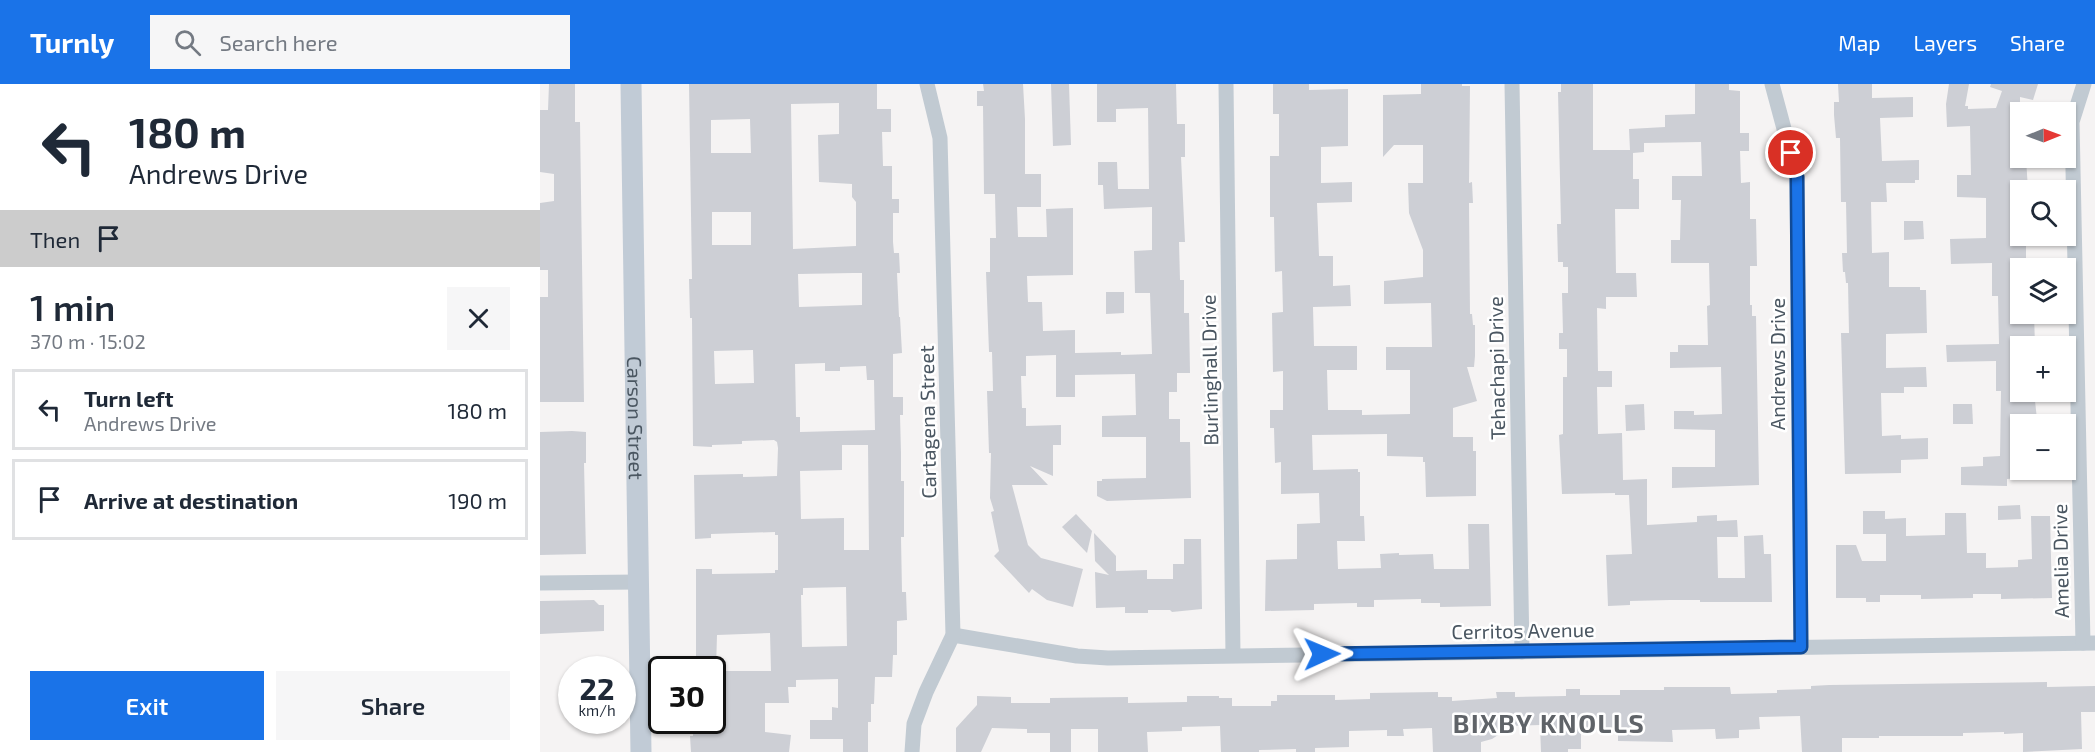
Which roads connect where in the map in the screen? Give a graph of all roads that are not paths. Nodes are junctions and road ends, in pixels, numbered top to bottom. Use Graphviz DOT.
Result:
graph roads {
  1 [pos="631,84"];
  2 [pos="927,84"];
  3 [pos="1226,84"];
  4 [pos="1512,84"];
  5 [pos="1772,84"];
  6 [pos="2084,84"];
  7 [pos="638,582"];
  8 [pos="540,583"];
  9 [pos="953,635"];
  10 [pos="2089,643"];
  11 [pos="1801,647"];
  12 [pos="1521,652"];
  13 [pos="1233,655"];
  14 [pos="640,752"];
  15 [pos="912,752"];
  1 -- 7 [label="main road, Carson Street"];
  2 -- 9 [label="street, Cartagena Street"];
  3 -- 13 [label="street, Burlinghall Drive"];
  4 -- 12 [label="street, Tehachapi Drive"];
  5 -- 11 [label="street, Andrews Drive"];
  6 -- 10 [label="street, Amelia Drive"];
  7 -- 8 [label="street"];
  7 -- 14 [label="main road, Carson Street"];
  9 -- 13 [label="street, Cerritos Avenue"];
  9 -- 15 [label="street, Cartagena Street"];
  10 -- 11 [label="street, Cerritos Avenue"];
  11 -- 12 [label="street, Cerritos Avenue"];
  12 -- 13 [label="street, Cerritos Avenue"];
}
